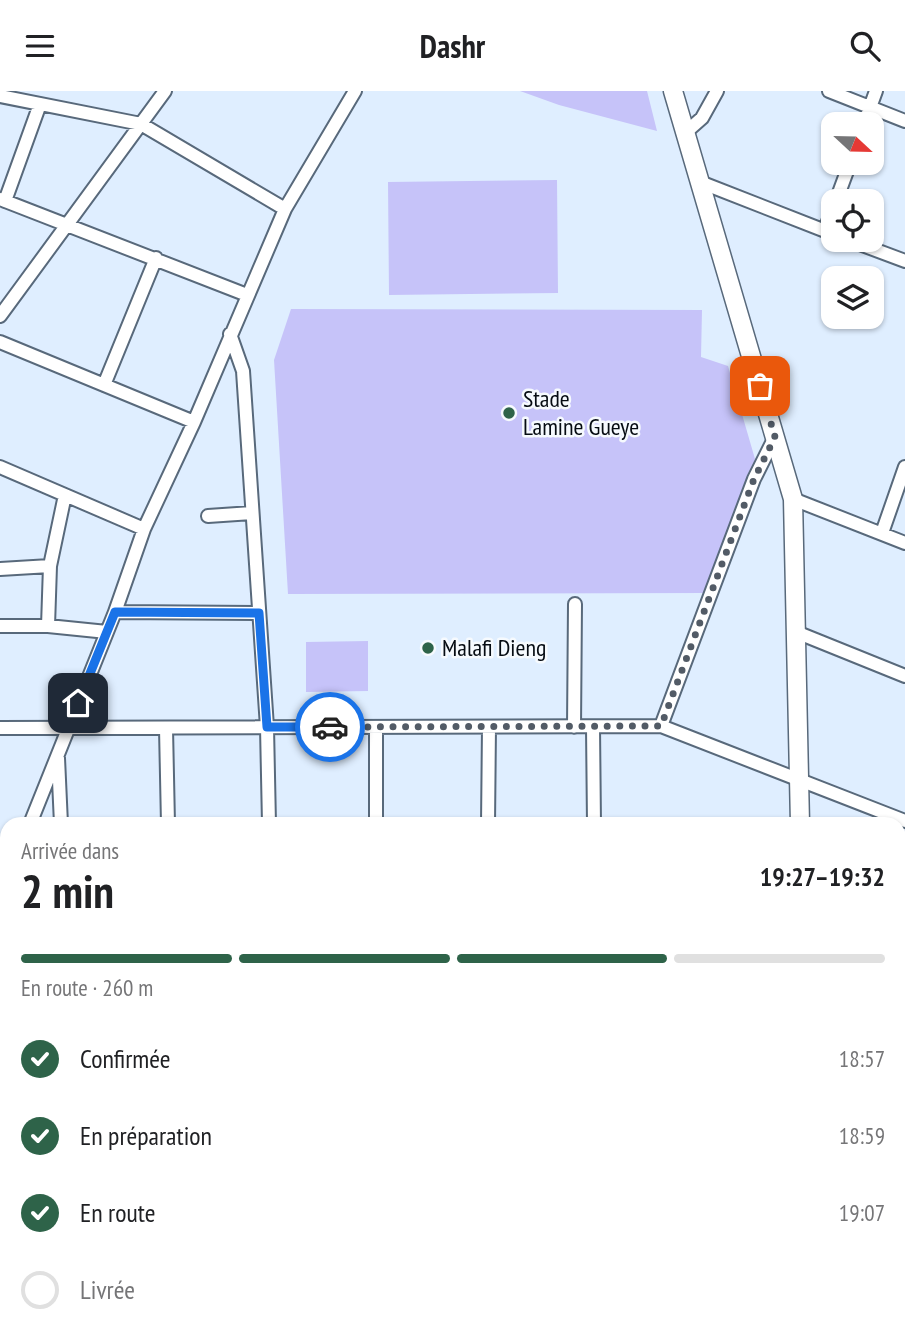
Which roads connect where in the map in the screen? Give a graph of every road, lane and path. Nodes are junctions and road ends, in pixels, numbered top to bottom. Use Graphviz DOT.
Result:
graph roads {
  1 [pos="165,91"];
  2 [pos="355,91"];
  3 [pos="673,91"];
  4 [pos="718,91"];
  5 [pos="829,91"];
  6 [pos="876,91"];
  7 [pos="0,96"];
  8 [pos="40,104"];
  9 [pos="870,108"];
  10 [pos="868,112"];
  11 [pos="905,121"];
  12 [pos="141,124"];
  13 [pos="685,133"];
  14 [pos="700,182"];
  15 [pos="3,200"];
  16 [pos="285,209"];
  17 [pos="66,224"];
  18 [pos="821,229"];
  19 [pos="881,252"];
  20 [pos="156,258"];
  21 [pos="905,261"];
  22 [pos="247,295"];
  23 [pos="0,316"];
  24 [pos="230,334"];
  25 [pos="0,342"];
  26 [pos="104,385"];
  27 [pos="194,422"];
  28 [pos="775,437"];
  29 [pos="0,467"];
  30 [pos="905,467"];
  31 [pos="65,495"];
  32 [pos="793,499"];
  33 [pos="253,513"];
  34 [pos="208,516"];
  35 [pos="144,529"];
  36 [pos="881,533"];
  37 [pos="905,543"];
  38 [pos="50,566"];
  39 [pos="0,569"];
  40 [pos="575,604"];
  41 [pos="115,612"];
  42 [pos="259,613"];
  43 [pos="48,625"];
  44 [pos="0,626"];
  45 [pos="107,632"];
  46 [pos="796,632"];
  47 [pos="905,676"];
  48 [pos="661,726"];
  49 [pos="68,727"];
  50 [pos="267,727"];
  51 [pos="376,727"];
  52 [pos="489,727"];
  53 [pos="574,727"];
  54 [pos="593,727"];
  55 [pos="0,728"];
  56 [pos="166,728"];
  57 [pos="58,753"];
  58 [pos="799,778"];
  59 [pos="33,817"];
  60 [pos="61,817"];
  61 [pos="168,817"];
  62 [pos="269,817"];
  63 [pos="376,817"];
  64 [pos="488,817"];
  65 [pos="594,817"];
  66 [pos="800,817"];
  67 [pos="897,817"];
  1 -- 12 [label="street"];
  2 -- 16 [label="street"];
  3 -- 13 [label="street"];
  4 -- 13 [label="street"];
  5 -- 9 [label="street"];
  6 -- 9 [label="street"];
  7 -- 8 [label="street"];
  8 -- 12 [label="street"];
  8 -- 15 [label="street"];
  9 -- 10 [label="street"];
  9 -- 11 [label="street"];
  12 -- 16 [label="street"];
  12 -- 17 [label="street"];
  13 -- 14 [label="street"];
  14 -- 18 [label="street"];
  14 -- 28 [label="street"];
  15 -- 17 [label="street"];
  16 -- 22 [label="street"];
  17 -- 20 [label="street"];
  17 -- 23 [label="street"];
  19 -- 21 [label="street"];
  20 -- 22 [label="street"];
  20 -- 26 [label="street"];
  22 -- 24 [label="street"];
  24 -- 27 [label="street"];
  24 -- 33 [label="street"];
  25 -- 26 [label="street"];
  26 -- 27 [label="street"];
  27 -- 35 [label="street"];
  28 -- 32 [label="street"];
  28 -- 48 [label="street"];
  29 -- 31 [label="street"];
  30 -- 36 [label="street"];
  31 -- 35 [label="street"];
  31 -- 38 [label="street"];
  32 -- 36 [label="street"];
  32 -- 46 [label="street"];
  33 -- 34 [label="street"];
  33 -- 42 [label="street"];
  35 -- 41 [label="street"];
  36 -- 37 [label="street"];
  38 -- 39 [label="street"];
  38 -- 43 [label="street"];
  40 -- 53 [label="street"];
  41 -- 42 [label="street"];
  41 -- 45 [label="street"];
  42 -- 50 [label="street"];
  43 -- 44 [label="street"];
  43 -- 45 [label="street"];
  45 -- 49 [label="street"];
  46 -- 47 [label="street"];
  46 -- 58 [label="street"];
  48 -- 54 [label="street"];
  48 -- 58 [label="street"];
  49 -- 55 [label="street"];
  49 -- 56 [label="street"];
  49 -- 57 [label="street"];
  50 -- 51 [label="street"];
  50 -- 56 [label="street"];
  50 -- 62 [label="street"];
  51 -- 52 [label="street"];
  51 -- 63 [label="street"];
  52 -- 53 [label="street"];
  52 -- 64 [label="street"];
  53 -- 54 [label="street"];
  54 -- 65 [label="street"];
  56 -- 61 [label="street"];
  57 -- 59 [label="street"];
  57 -- 60 [label="street"];
  58 -- 66 [label="street"];
  58 -- 67 [label="street"];
}
